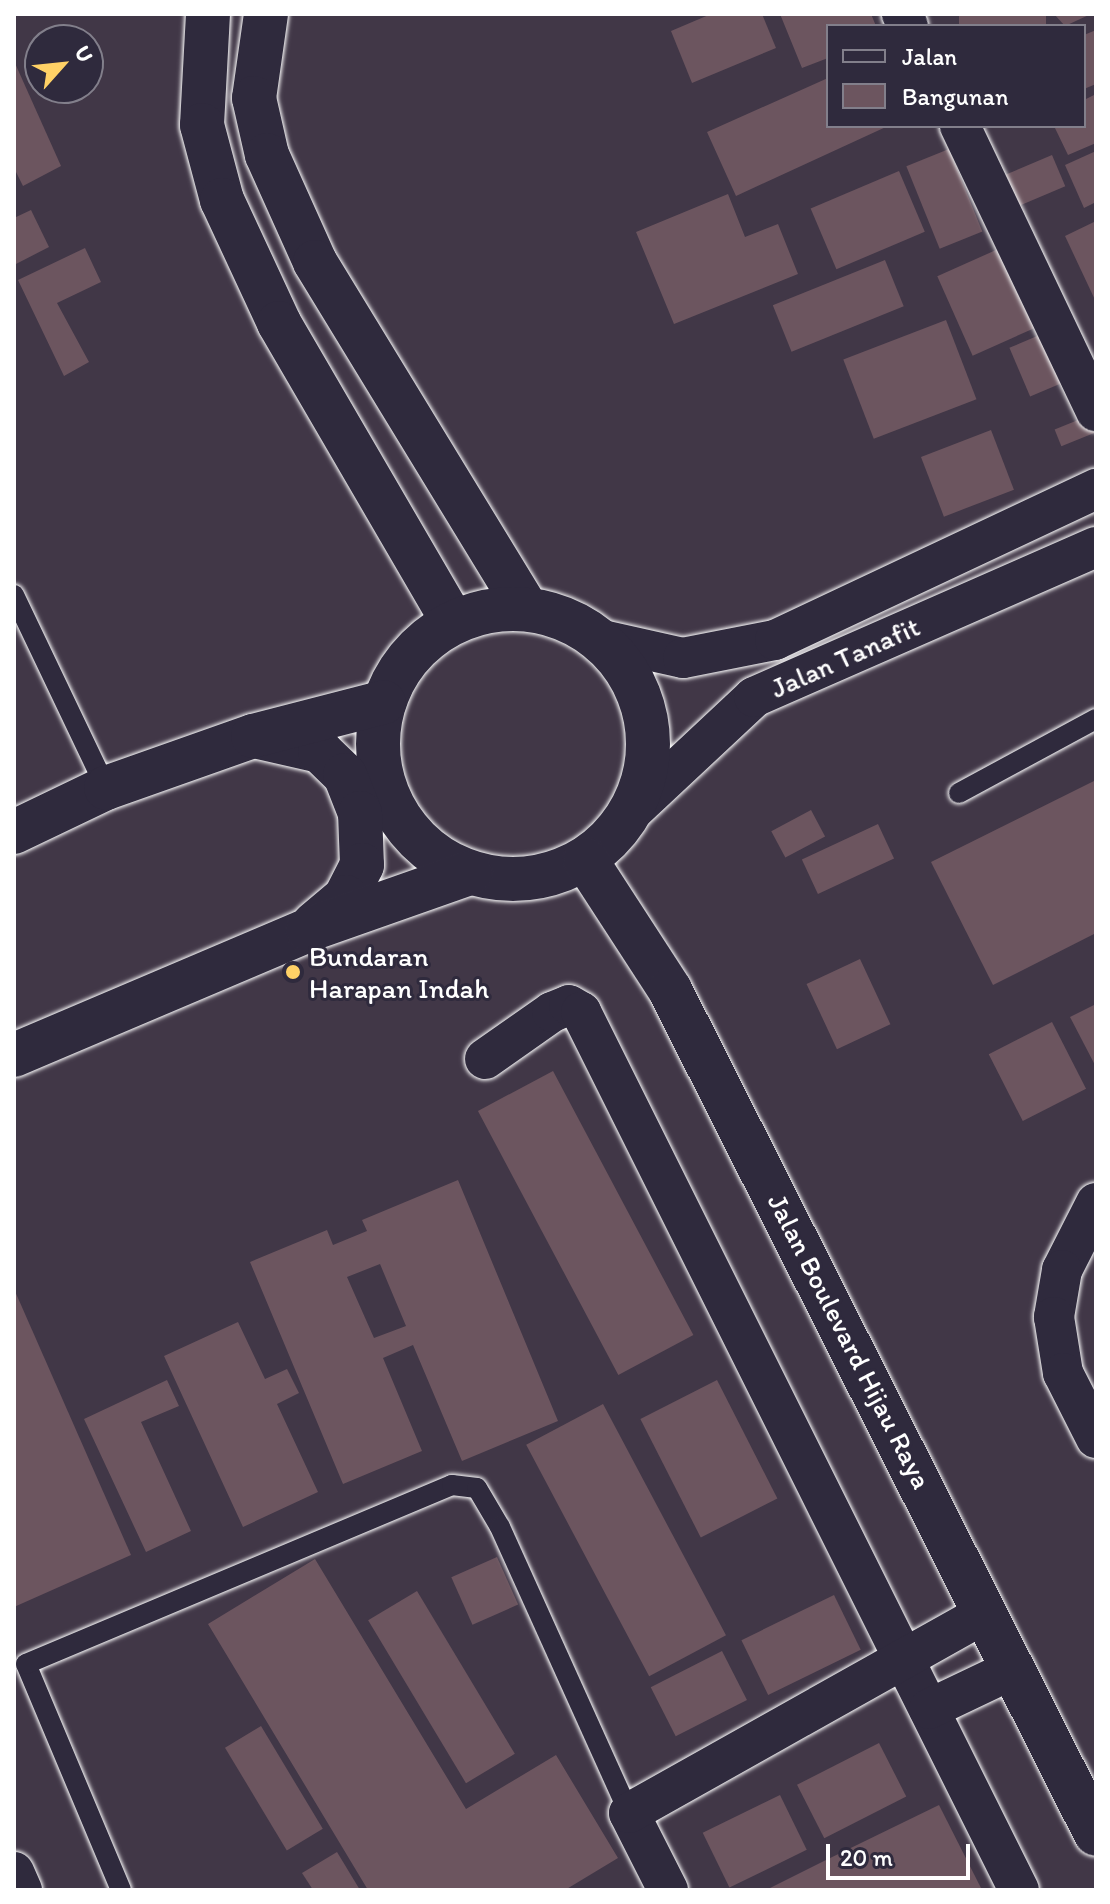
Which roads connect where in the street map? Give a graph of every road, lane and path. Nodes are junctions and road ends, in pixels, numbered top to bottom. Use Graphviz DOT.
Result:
graph roads {
  1 [pos="208,14"];
  2 [pos="266,14"];
  3 [pos="961,128"];
  4 [pos="1096,411"];
  5 [pos="1096,489"];
  6 [pos="1094,554"];
  7 [pos="14,595"];
  8 [pos="526,608"];
  9 [pos="453,622"];
  10 [pos="598,639"];
  11 [pos="384,702"];
  12 [pos="1096,719"];
  13 [pos="253,736"];
  14 [pos="106,788"];
  15 [pos="959,793"];
  16 [pos="627,816"];
  17 [pos="14,832"];
  18 [pos="585,859"];
  19 [pos="470,873"];
  20 [pos="308,930"];
  21 [pos="14,1055"];
  22 [pos="485,1059"];
  23 [pos="1096,1203"];
  24 [pos="1096,1438"];
  25 [pos="985,1613"];
  26 [pos="904,1658"];
  27 [pos="20,1668"];
  28 [pos="1013,1669"];
  29 [pos="929,1709"];
  30 [pos="629,1813"];
  31 [pos="1096,1834"];
  32 [pos="14,1872"];
  33 [pos="22,1890"];
  34 [pos="121,1890"];
  35 [pos="668,1890"];
  36 [pos="1019,1890"];
  1 -- 9 [label="street"];
  2 -- 8 [label="street"];
  3 -- 4 [label="street"];
  5 -- 10 [label="street, Jalan Tanafit"];
  6 -- 16 [label="street, Jalan Tanafit"];
  7 -- 14 [label="lane"];
  8 -- 9 [label="street"];
  8 -- 10 [label="street"];
  9 -- 11 [label="street"];
  10 -- 16 [label="street"];
  11 -- 13 [label="street"];
  11 -- 19 [label="street"];
  12 -- 15 [label="lane"];
  13 -- 14 [label="street"];
  13 -- 20 [label="street"];
  14 -- 17 [label="street"];
  16 -- 18 [label="street"];
  18 -- 19 [label="street"];
  18 -- 25 [label="street, Jalan Boulevard Hijau Raya"];
  19 -- 20 [label="street"];
  20 -- 21 [label="street"];
  22 -- 26 [label="street"];
  23 -- 24 [label="street"];
  25 -- 26 [label="street"];
  25 -- 28 [label="street, Jalan Boulevard Hijau Raya"];
  26 -- 29 [label="street"];
  26 -- 30 [label="street"];
  27 -- 30 [label="lane"];
  27 -- 34 [label="lane"];
  28 -- 29 [label="street"];
  28 -- 31 [label="street, Jalan Boulevard Hijau Raya"];
  29 -- 36 [label="street"];
  30 -- 35 [label="street"];
  32 -- 33 [label="street"];
}
